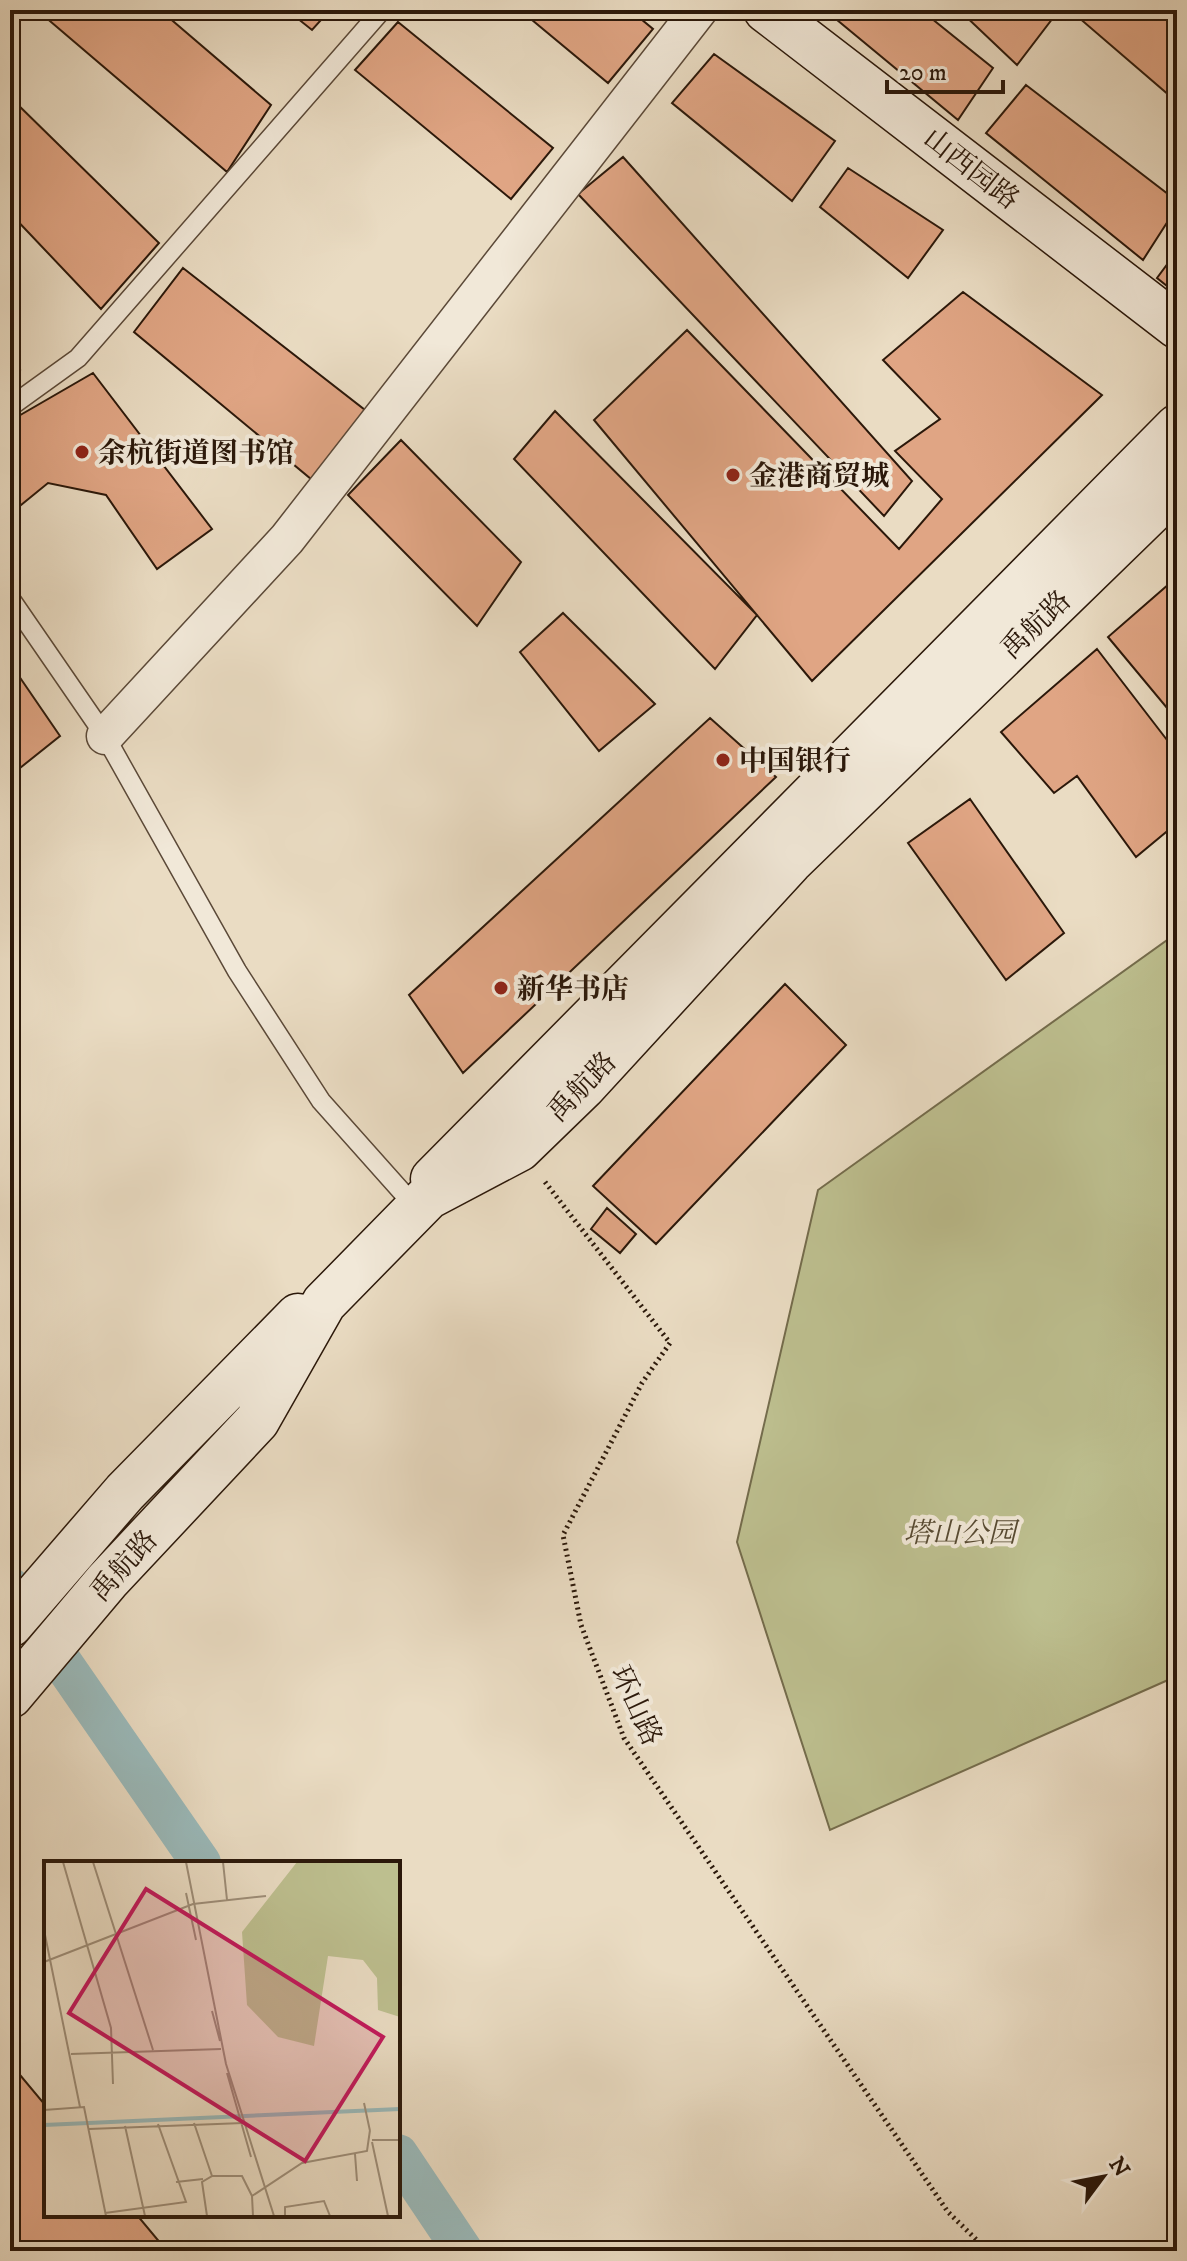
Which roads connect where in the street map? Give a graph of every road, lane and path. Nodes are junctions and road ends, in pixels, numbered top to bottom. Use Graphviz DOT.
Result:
graph roads {
  1 [pos="382,10"];
  2 [pos="699,10"];
  3 [pos="766,10"];
  4 [pos="1177,326"];
  5 [pos="10,407"];
  6 [pos="1177,427"];
  7 [pos="1177,486"];
  8 [pos="10,598"];
  9 [pos="105,736"];
  10 [pos="519,1149"];
  11 [pos="411,1202"];
  12 [pos="10,1625"];
  13 [pos="16,1690"];
  14 [pos="988,2251"];
  1 -- 5 [label="lane"];
  2 -- 9 [label="street"];
  3 -- 4 [label="main road, 山西园路"];
  6 -- 11 [label="main road, 禹航路"];
  7 -- 10 [label="main road, 禹航路"];
  8 -- 9 [label="lane"];
  9 -- 11 [label="lane"];
  10 -- 13 [label="main road, 禹航路"];
  10 -- 14 [label="path, 环山路"];
  11 -- 12 [label="main road, 禹航路"];
}
